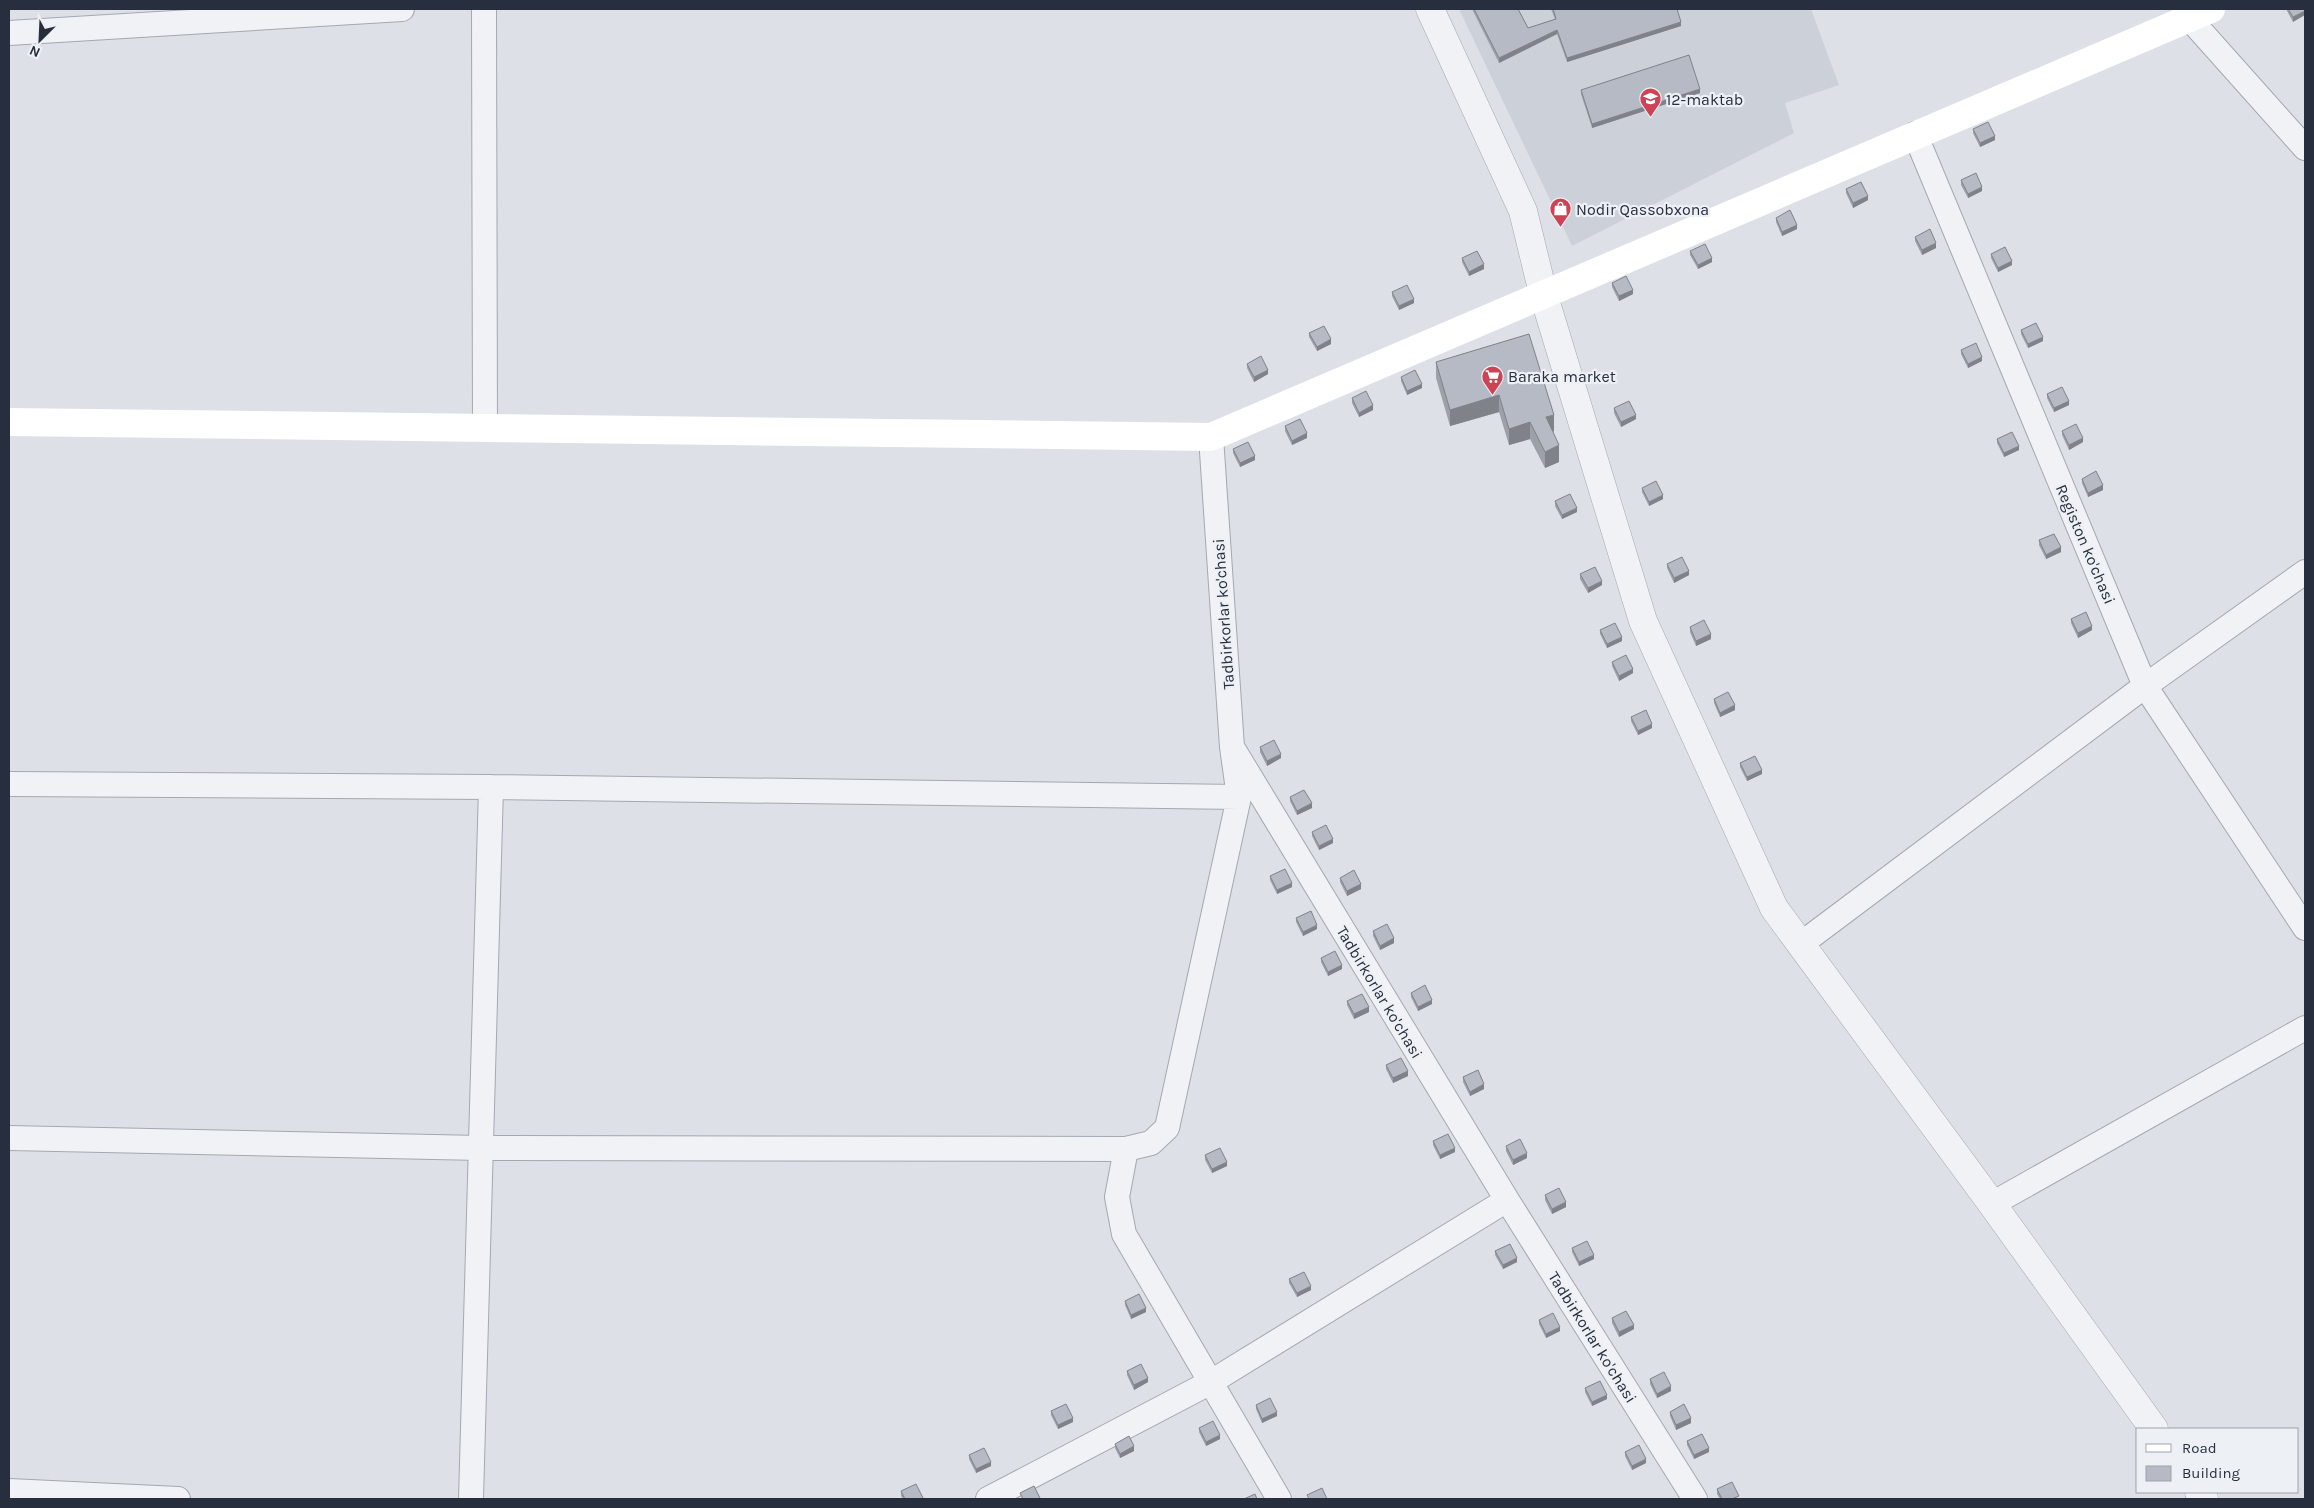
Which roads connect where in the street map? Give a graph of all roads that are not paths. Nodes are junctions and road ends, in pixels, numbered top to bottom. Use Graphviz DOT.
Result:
graph roads {
  1 [pos="402,9"];
  2 [pos="484,9"];
  3 [pos="1430,9"];
  4 [pos="2200,13"];
  5 [pos="9,33"];
  6 [pos="1915,134"];
  7 [pos="2305,148"];
  8 [pos="1543,293"];
  9 [pos="9,422"];
  10 [pos="485,427"];
  11 [pos="1211,437"];
  12 [pos="2305,572"];
  13 [pos="2145,686"];
  14 [pos="1232,747"];
  15 [pos="9,784"];
  16 [pos="491,787"];
  17 [pos="1239,797"];
  18 [pos="2305,928"];
  19 [pos="1801,944"];
  20 [pos="2305,1028"];
  21 [pos="9,1138"];
  22 [pos="481,1148"];
  23 [pos="1126,1149"];
  24 [pos="1507,1200"];
  25 [pos="1992,1204"];
  26 [pos="1210,1382"];
  27 [pos="2153,1428"];
  28 [pos="9,1490"];
  29 [pos="178,1499"];
  30 [pos="471,1499"];
  31 [pos="988,1499"];
  32 [pos="1279,1499"];
  33 [pos="1695,1499"];
  1 -- 5 [label="street"];
  2 -- 10 [label="street"];
  3 -- 8 [label="street"];
  4 -- 6 [label="main road"];
  4 -- 7 [label="street"];
  6 -- 8 [label="main road"];
  6 -- 13 [label="street, Registon ko'chasi"];
  8 -- 11 [label="main road"];
  8 -- 19 [label="street"];
  9 -- 10 [label="main road"];
  10 -- 11 [label="main road"];
  11 -- 14 [label="street, Tadbirkorlar ko'chasi"];
  12 -- 13 [label="street"];
  13 -- 18 [label="street, Registon ko'chasi"];
  13 -- 19 [label="street"];
  14 -- 17 [label="street"];
  14 -- 24 [label="street, Tadbirkorlar ko'chasi"];
  15 -- 16 [label="street"];
  16 -- 17 [label="street"];
  16 -- 22 [label="street"];
  17 -- 23 [label="street"];
  19 -- 25 [label="street"];
  20 -- 25 [label="street"];
  21 -- 22 [label="street"];
  22 -- 23 [label="street"];
  22 -- 30 [label="street"];
  23 -- 26 [label="street"];
  24 -- 26 [label="street"];
  24 -- 33 [label="street, Tadbirkorlar ko'chasi"];
  25 -- 27 [label="street"];
  26 -- 31 [label="street"];
  26 -- 32 [label="street"];
  28 -- 29 [label="street"];
}
